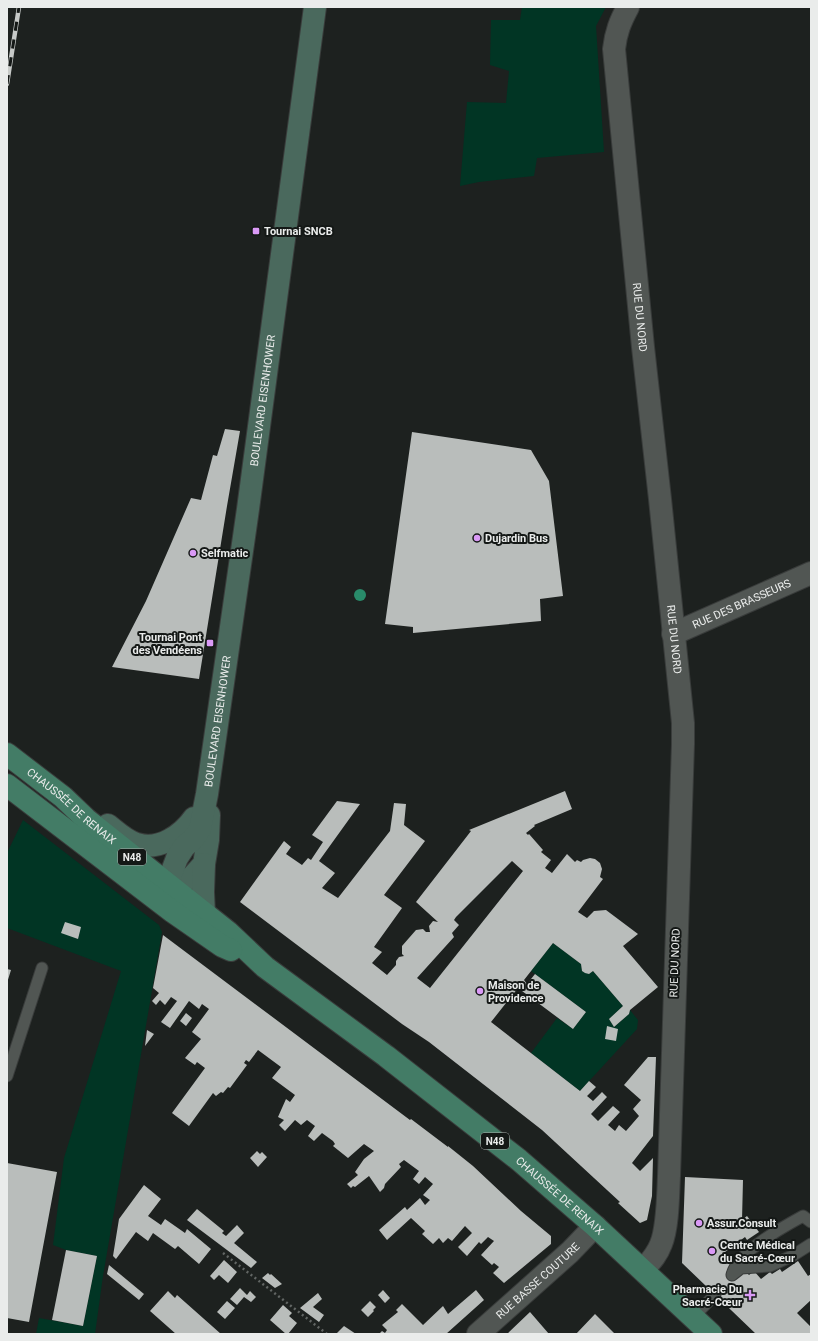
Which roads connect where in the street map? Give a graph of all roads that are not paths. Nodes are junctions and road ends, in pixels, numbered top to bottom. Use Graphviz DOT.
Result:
graph roads {
  1 [pos="315,7"];
  2 [pos="628,7"];
  3 [pos="811,573"];
  4 [pos="673,634"];
  5 [pos="7,754"];
  6 [pos="7,785"];
  7 [pos="207,794"];
  8 [pos="64,797"];
  9 [pos="204,864"];
  10 [pos="168,885"];
  11 [pos="140,887"];
  12 [pos="173,912"];
  13 [pos="204,914"];
  14 [pos="265,967"];
  15 [pos="42,968"];
  16 [pos="7,1076"];
  17 [pos="811,1222"];
  18 [pos="595,1226"];
  19 [pos="811,1244"];
  20 [pos="644,1270"];
  21 [pos="715,1295"];
  22 [pos="693,1317"];
  23 [pos="478,1334"];
  24 [pos="711,1334"];
  1 -- 7 [label="street, BOULEVARD EISENHOWER"];
  2 -- 4 [label="street, RUE DU NORD"];
  3 -- 4 [label="street, RUE DES BRASSEURS"];
  4 -- 20 [label="street, RUE DU NORD"];
  5 -- 8 [label="main road, CHAUSSÉE DE RENAIX / N48"];
  6 -- 11 [label="main road, CHAUSSÉE DE RENAIX / N48"];
  7 -- 8 [label="street, BOULEVARD EISENHOWER"];
  7 -- 9 [label="street, BOULEVARD EISENHOWER"];
  7 -- 10 [label="street, BOULEVARD EISENHOWER"];
  8 -- 10 [label="main road, CHAUSSÉE DE RENAIX / N48"];
  9 -- 10 [label="street"];
  9 -- 13 [label="street, BOULEVARD EISENHOWER"];
  10 -- 11 [label="street"];
  10 -- 12 [label="street, BOULEVARD EISENHOWER"];
  10 -- 13 [label="main road, CHAUSSÉE DE RENAIX / N48"];
  11 -- 12 [label="main road, CHAUSSÉE DE RENAIX / N48"];
  12 -- 14 [label="main road, CHAUSSÉE DE RENAIX / N48"];
  13 -- 14 [label="main road, CHAUSSÉE DE RENAIX / N48"];
  14 -- 18 [label="main road, CHAUSSÉE DE RENAIX / N48"];
  15 -- 16 [label="lane"];
  17 -- 19 [label="lane"];
  18 -- 20 [label="main road, CHAUSSÉE DE RENAIX / N48"];
  18 -- 23 [label="street, RUE BASSE COUTURE"];
  20 -- 22 [label="main road, CHAUSSÉE DE RENAIX / N48"];
  21 -- 22 [label="lane"];
  22 -- 24 [label="main road, CHAUSSÉE DE RENAIX / N48"];
}
